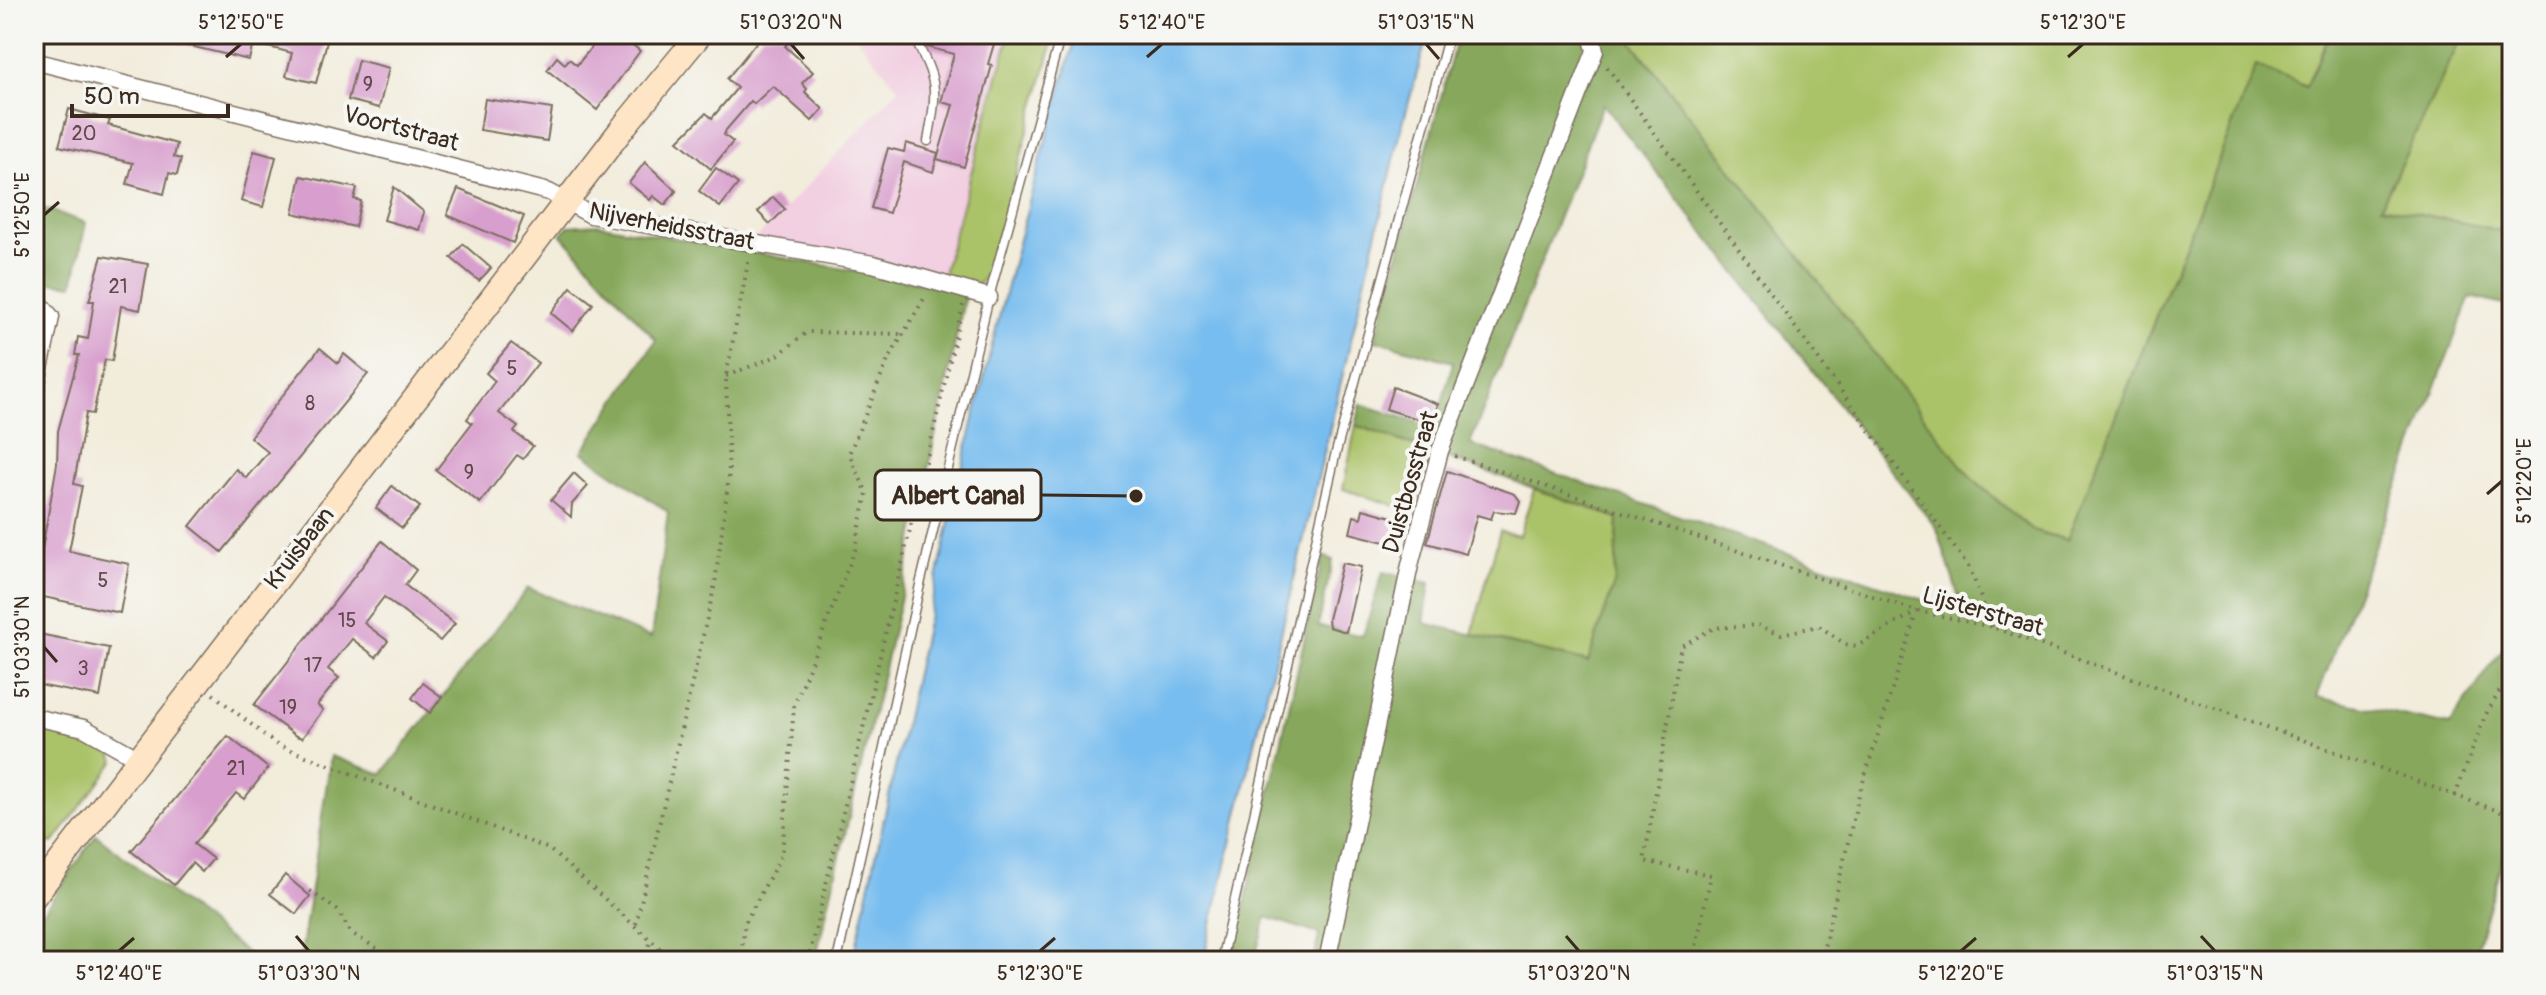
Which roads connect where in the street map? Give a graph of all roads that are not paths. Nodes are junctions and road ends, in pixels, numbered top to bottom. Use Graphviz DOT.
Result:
graph roads {
  1 [pos="700,34"];
  2 [pos="912,34"];
  3 [pos="1061,34"];
  4 [pos="1449,34"];
  5 [pos="1593,42"];
  6 [pos="34,61"];
  7 [pos="928,141"];
  8 [pos="566,202"];
  9 [pos="34,297"];
  10 [pos="989,297"];
  11 [pos="34,397"];
  12 [pos="34,717"];
  13 [pos="137,758"];
  14 [pos="34,896"];
  15 [pos="837,961"];
  16 [pos="1221,961"];
  17 [pos="1327,961"];
  1 -- 8 [label="street, Nijverheidsstraat"];
  2 -- 7 [label="lane"];
  3 -- 10 [label="lane"];
  4 -- 16 [label="lane"];
  5 -- 17 [label="street, Duistbosstraat"];
  6 -- 8 [label="street, Voortstraat"];
  8 -- 10 [label="street, Nijverheidsstraat"];
  8 -- 13 [label="street, Kruisbaan"];
  9 -- 11 [label="street"];
  10 -- 15 [label="lane"];
  12 -- 13 [label="street"];
  13 -- 14 [label="street, Kruisbaan"];
}
